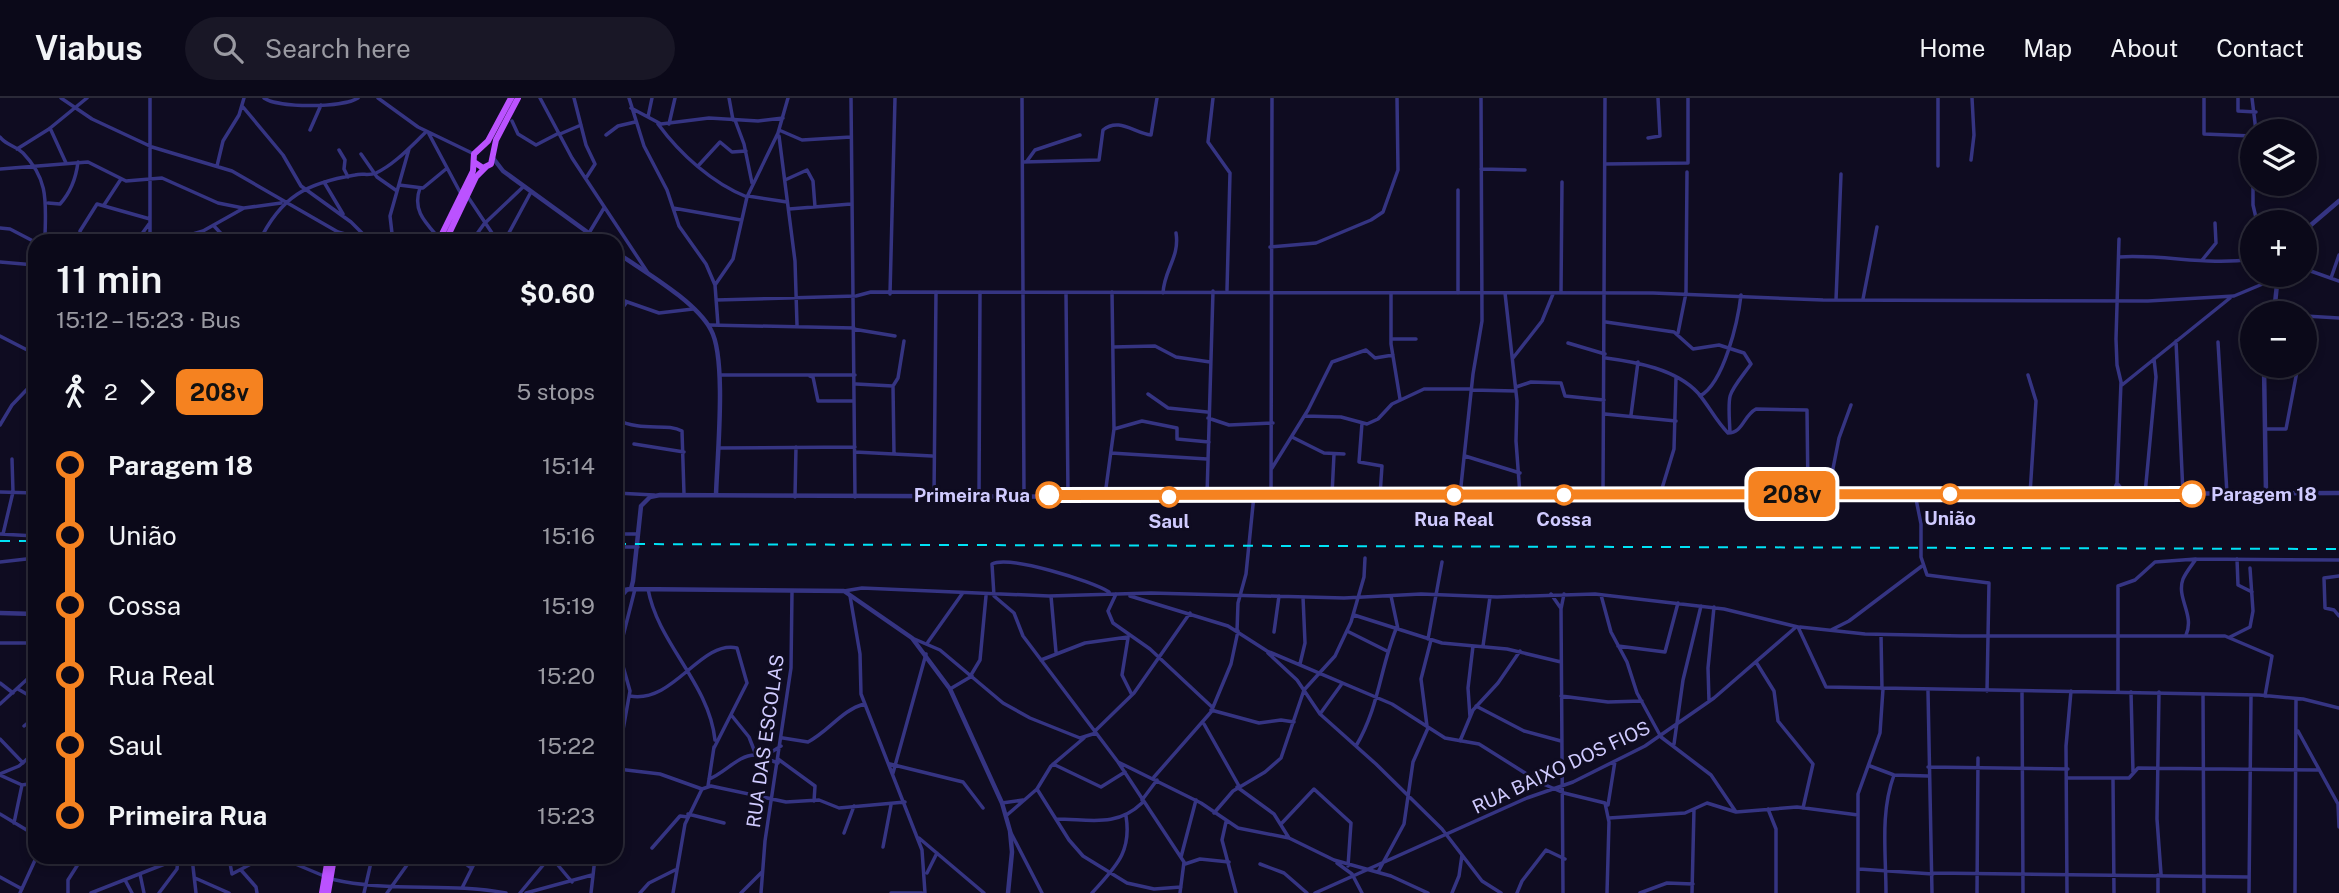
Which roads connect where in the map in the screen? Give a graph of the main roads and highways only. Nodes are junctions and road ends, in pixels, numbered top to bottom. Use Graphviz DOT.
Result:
graph roads {
  1 [pos="511,98"];
  2 [pos="518,98"];
  3 [pos="480,149"];
  4 [pos="493,156"];
  5 [pos="474,158"];
  6 [pos="487,167"];
  7 [pos="464,195"];
  8 [pos="444,234"];
  9 [pos="328,864"];
  10 [pos="332,864"];
  11 [pos="328,877"];
  12 [pos="322,893"];
  13 [pos="328,893"];
  1 -- 3 [label="main road"];
  2 -- 4 [label="main road"];
  3 -- 4 [label="main road"];
  3 -- 5 [label="main road"];
  4 -- 6 [label="main road"];
  5 -- 6 [label="main road"];
  5 -- 7 [label="main road"];
  6 -- 7 [label="main road"];
  7 -- 8 [label="main road"];
  9 -- 11 [label="main road"];
  10 -- 11 [label="main road"];
  11 -- 12 [label="main road"];
  11 -- 13 [label="main road"];
}
